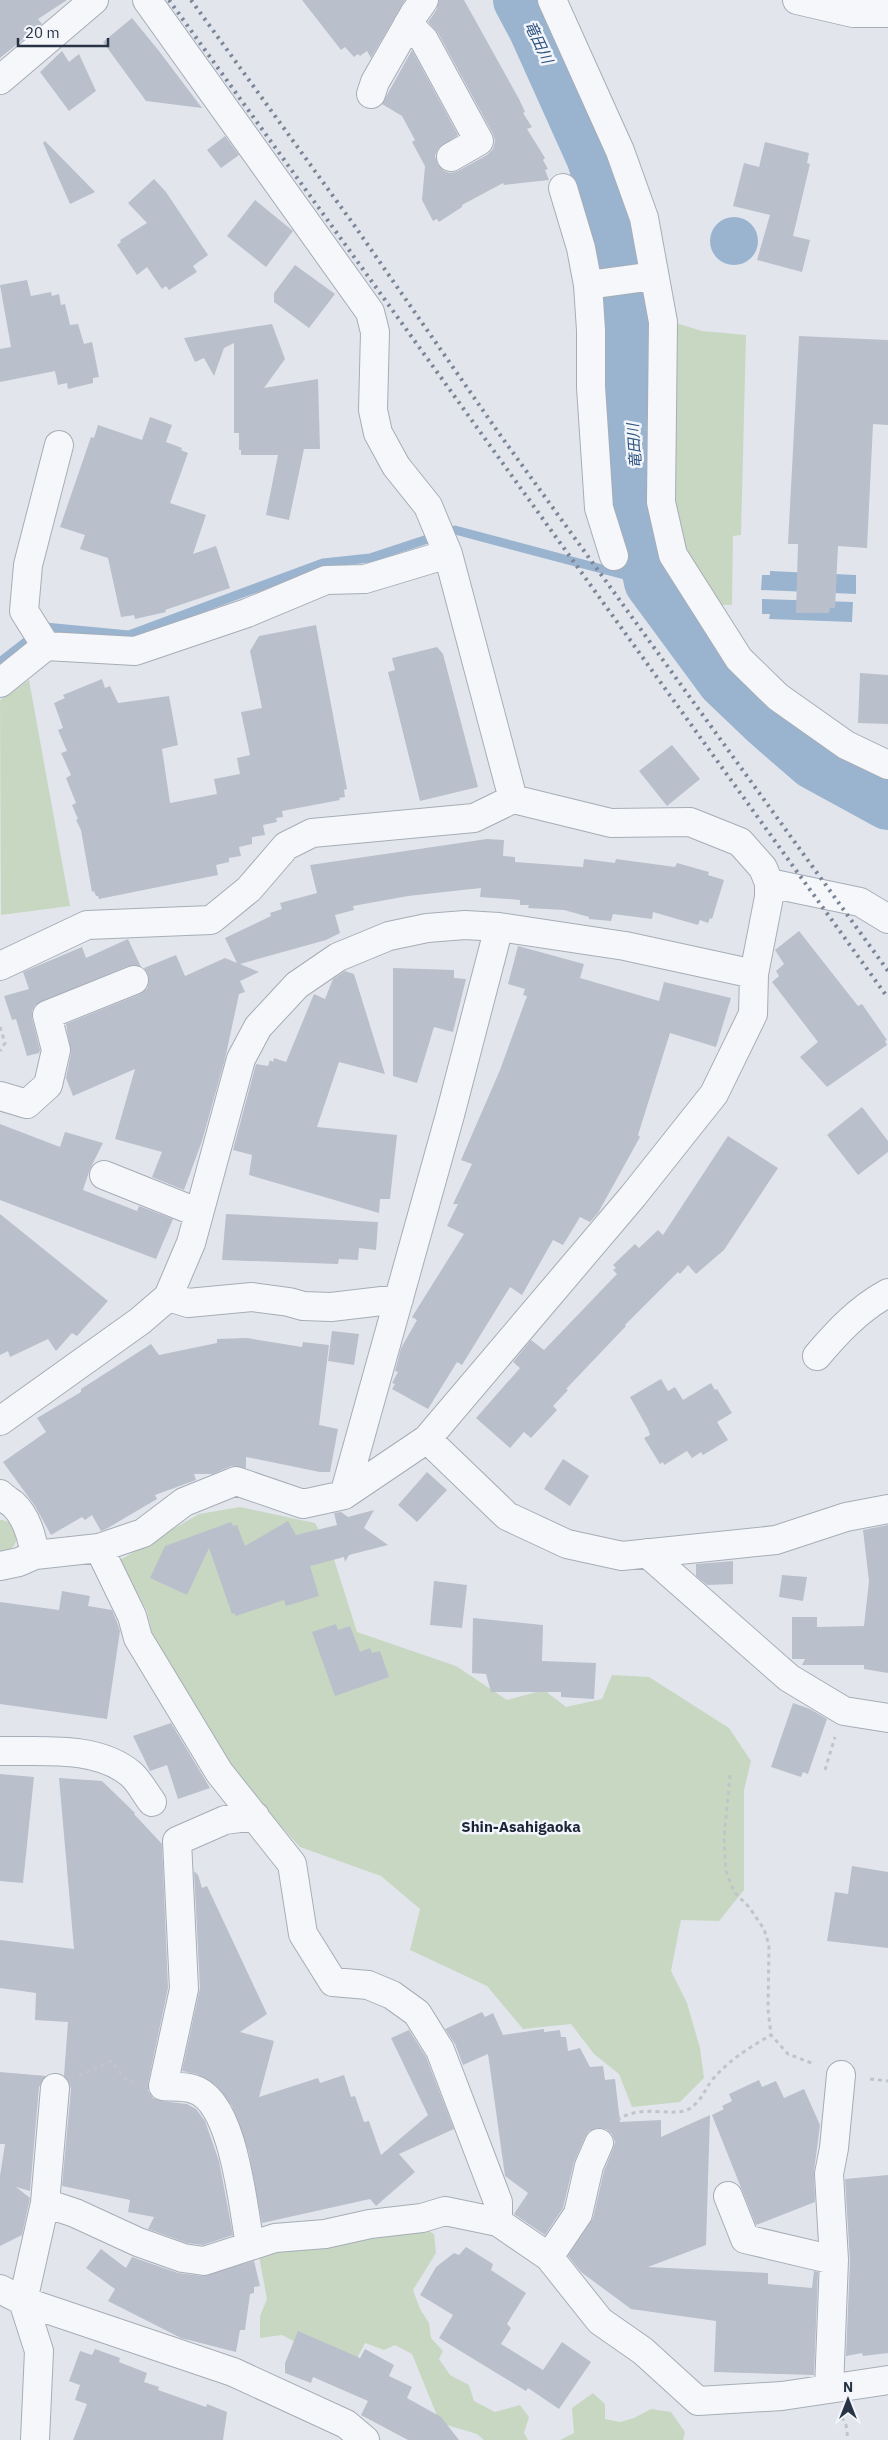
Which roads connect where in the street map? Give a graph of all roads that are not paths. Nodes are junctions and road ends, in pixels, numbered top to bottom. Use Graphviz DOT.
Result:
graph roads {
  1 [pos="94,0"];
  2 [pos="147,0"];
  3 [pos="424,0"];
  4 [pos="552,0"];
  5 [pos="803,1"];
  6 [pos="888,13"];
  7 [pos="408,24"];
  8 [pos="0,80"];
  9 [pos="370,94"];
  10 [pos="451,157"];
  11 [pos="563,188"];
  12 [pos="654,276"];
  13 [pos="588,285"];
  14 [pos="59,445"];
  15 [pos="448,554"];
  16 [pos="614,556"];
  17 [pos="46,646"];
  18 [pos="0,683"];
  19 [pos="888,765"];
  20 [pos="513,799"];
  21 [pos="769,883"];
  22 [pos="888,919"];
  23 [pos="499,927"];
  24 [pos="0,966"];
  25 [pos="754,974"];
  26 [pos="134,980"];
  27 [pos="0,1096"];
  28 [pos="104,1175"];
  29 [pos="199,1214"];
  30 [pos="888,1293"];
  31 [pos="168,1297"];
  32 [pos="399,1299"];
  33 [pos="818,1356"];
  34 [pos="0,1421"];
  35 [pos="427,1440"];
  36 [pos="0,1494"];
  37 [pos="344,1494"];
  38 [pos="888,1509"];
  39 [pos="99,1548"];
  40 [pos="647,1553"];
  41 [pos="35,1555"];
  42 [pos="0,1566"];
  43 [pos="888,1718"];
  44 [pos="0,1751"];
  45 [pos="152,1802"];
  46 [pos="255,1816"];
  47 [pos="841,2075"];
  48 [pos="55,2088"];
  49 [pos="598,2143"];
  50 [pos="728,2196"];
  51 [pos="45,2203"];
  52 [pos="498,2222"];
  53 [pos="250,2245"];
  54 [pos="549,2257"];
  55 [pos="834,2260"];
  56 [pos="11,2295"];
  57 [pos="888,2380"];
  58 [pos="829,2389"];
  59 [pos="35,2440"];
  60 [pos="365,2440"];
  1 -- 8 [label="street"];
  2 -- 15 [label="street"];
  3 -- 7 [label="street"];
  4 -- 12 [label="street"];
  5 -- 6 [label="street"];
  7 -- 9 [label="street"];
  7 -- 10 [label="street"];
  11 -- 13 [label="street"];
  12 -- 13 [label="street"];
  12 -- 19 [label="street"];
  13 -- 16 [label="street"];
  14 -- 17 [label="street"];
  15 -- 17 [label="street"];
  15 -- 20 [label="street"];
  17 -- 18 [label="street"];
  20 -- 21 [label="street"];
  20 -- 24 [label="street"];
  21 -- 22 [label="street"];
  21 -- 25 [label="street"];
  23 -- 25 [label="street"];
  23 -- 29 [label="street"];
  23 -- 32 [label="street"];
  25 -- 35 [label="street"];
  26 -- 27 [label="street"];
  28 -- 29 [label="street"];
  29 -- 31 [label="street"];
  30 -- 33 [label="street"];
  31 -- 32 [label="street"];
  31 -- 34 [label="street"];
  32 -- 37 [label="street"];
  35 -- 37 [label="street"];
  35 -- 40 [label="street"];
  36 -- 41 [label="street"];
  37 -- 39 [label="street"];
  38 -- 40 [label="street"];
  39 -- 41 [label="street"];
  39 -- 46 [label="street"];
  40 -- 43 [label="street"];
  41 -- 42 [label="street"];
  44 -- 45 [label="street"];
  46 -- 52 [label="street"];
  46 -- 53 [label="street"];
  47 -- 55 [label="street"];
  48 -- 51 [label="street"];
  49 -- 54 [label="street"];
  50 -- 55 [label="street"];
  51 -- 53 [label="street"];
  51 -- 56 [label="street"];
  52 -- 53 [label="street"];
  52 -- 54 [label="street"];
  54 -- 58 [label="street"];
  55 -- 58 [label="street"];
  56 -- 59 [label="street"];
  56 -- 60 [label="street"];
  57 -- 58 [label="street"];
}
